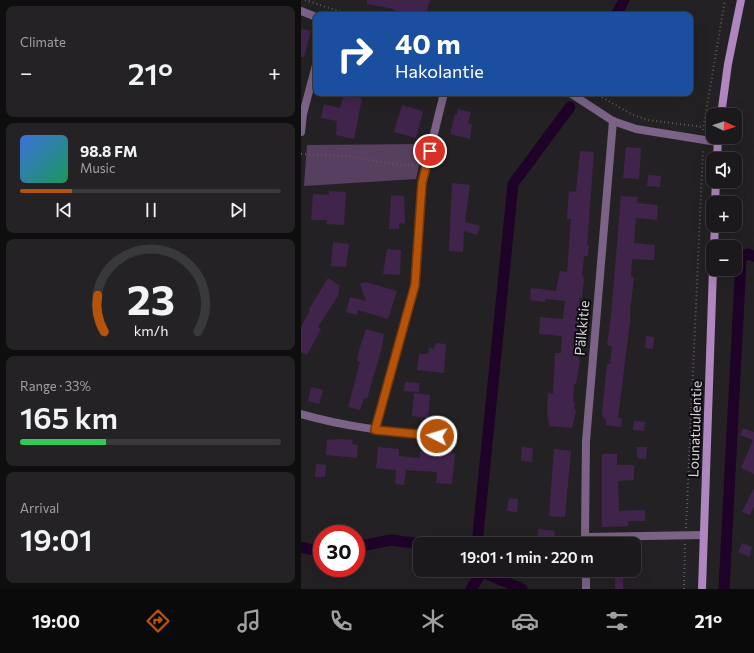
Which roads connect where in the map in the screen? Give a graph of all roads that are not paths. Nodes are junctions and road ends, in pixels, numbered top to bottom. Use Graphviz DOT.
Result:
graph roads {
  1 [pos="741,0"];
  2 [pos="301,11"];
  3 [pos="313,16"];
  4 [pos="313,76"];
  5 [pos="443,96"];
  6 [pos="575,96"];
  7 [pos="722,108"];
  8 [pos="613,121"];
  9 [pos="301,132"];
  10 [pos="706,139"];
  11 [pos="713,276"];
  12 [pos="301,414"];
  13 [pos="375,430"];
  14 [pos="437,436"];
  15 [pos="704,535"];
  16 [pos="585,537"];
  17 [pos="641,538"];
  18 [pos="586,577"];
  19 [pos="587,589"];
  20 [pos="702,589"];
  1 -- 7 [label="street"];
  2 -- 3 [label="street"];
  4 -- 9 [label="street"];
  5 -- 13 [label="street"];
  6 -- 8 [label="street"];
  8 -- 10 [label="street"];
  8 -- 16 [label="street, Pälkkitie"];
  11 -- 15 [label="street, Lounatuulentie"];
  12 -- 13 [label="street"];
  13 -- 14 [label="street"];
  15 -- 17 [label="street, Pälkkitie"];
  15 -- 20 [label="street, Lounatuulentie"];
  18 -- 19 [label="street"];
}
